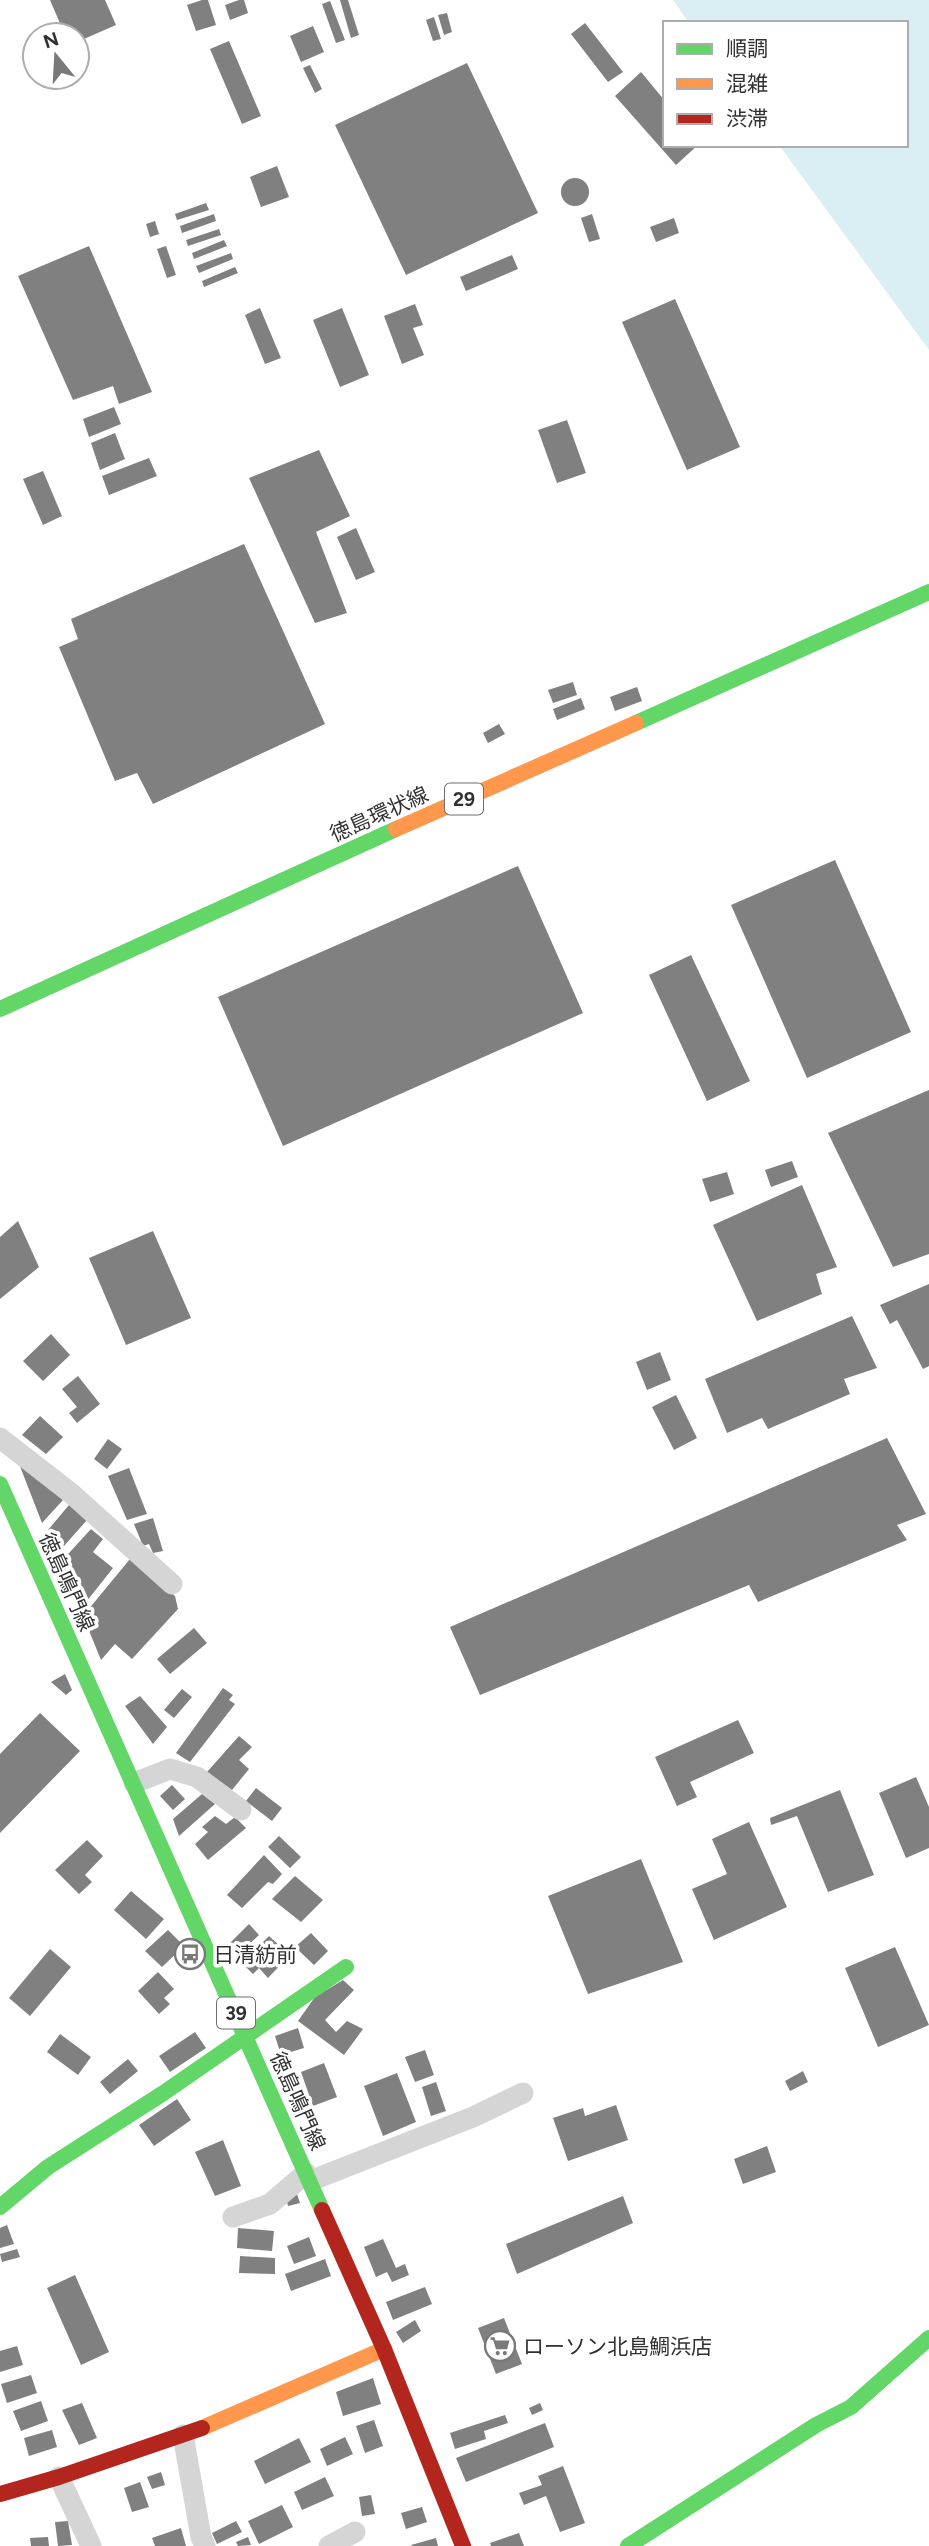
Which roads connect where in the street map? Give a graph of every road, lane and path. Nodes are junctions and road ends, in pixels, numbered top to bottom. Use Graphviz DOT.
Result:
graph roads {
  1 [pos="929,592"];
  2 [pos="0,1009"];
  3 [pos="0,1438"];
  4 [pos="0,1484"];
  5 [pos="172,1584"];
  6 [pos="134,1783"];
  7 [pos="241,1810"];
  8 [pos="346,1967"];
  9 [pos="247,2037"];
  10 [pos="523,2093"];
  11 [pos="308,2177"];
  12 [pos="0,2207"];
  13 [pos="233,2217"];
  14 [pos="929,2338"];
  15 [pos="384,2349"];
  16 [pos="183,2435"];
  17 [pos="59,2477"];
  18 [pos="0,2494"];
  19 [pos="355,2532"];
  20 [pos="91,2546"];
  21 [pos="205,2546"];
  22 [pos="329,2546"];
  23 [pos="463,2546"];
  24 [pos="628,2546"];
  1 -- 2 [label="main road, 徳島環状線 / 29"];
  3 -- 5 [label="street"];
  4 -- 6 [label="main road, 徳島鳴門線 / 39"];
  6 -- 7 [label="street"];
  6 -- 9 [label="main road, 徳島鳴門線 / 39"];
  8 -- 9 [label="main road"];
  9 -- 11 [label="main road, 徳島鳴門線 / 39"];
  9 -- 12 [label="main road"];
  10 -- 11 [label="street"];
  11 -- 13 [label="street"];
  11 -- 15 [label="main road, 徳島鳴門線 / 39"];
  14 -- 24 [label="main road"];
  15 -- 16 [label="main road"];
  15 -- 23 [label="main road, 徳島鳴門線 / 39"];
  16 -- 17 [label="main road"];
  16 -- 21 [label="street"];
  17 -- 18 [label="main road"];
  17 -- 20 [label="street"];
  19 -- 22 [label="street"];
}
